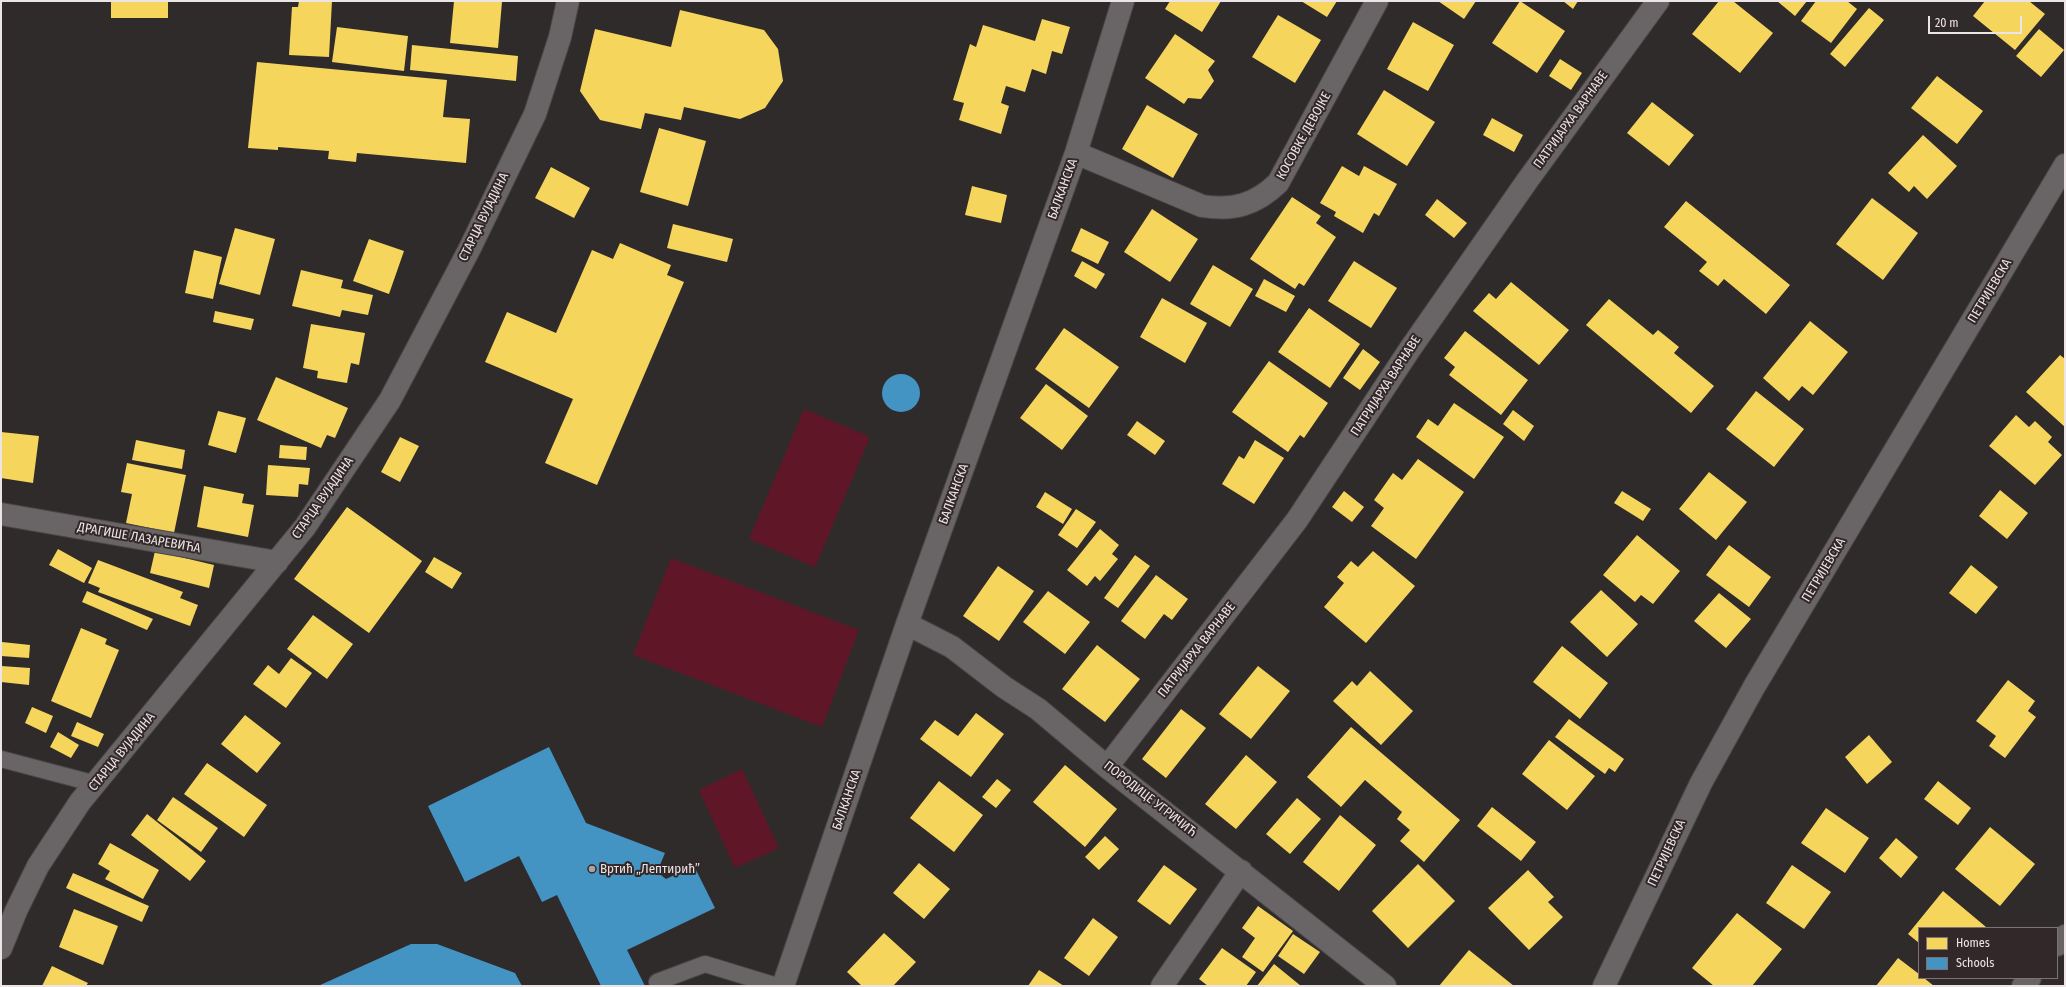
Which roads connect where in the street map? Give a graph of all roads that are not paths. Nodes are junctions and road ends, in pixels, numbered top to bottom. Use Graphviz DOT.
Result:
graph roads {
  1 [pos="568,1"];
  2 [pos="1123,1"];
  3 [pos="1377,1"];
  4 [pos="1658,1"];
  5 [pos="1076,153"];
  6 [pos="2065,165"];
  7 [pos="1,514"];
  8 [pos="277,562"];
  9 [pos="907,624"];
  10 [pos="1,759"];
  11 [pos="1107,767"];
  12 [pos="96,784"];
  13 [pos="1241,871"];
  14 [pos="2065,936"];
  15 [pos="2058,944"];
  16 [pos="1,948"];
  17 [pos="658,982"];
  18 [pos="777,986"];
  19 [pos="783,986"];
  20 [pos="1162,986"];
  21 [pos="1385,986"];
  22 [pos="1604,986"];
  1 -- 8 [label="street, СТАРЦА ВУЈАДИНА"];
  2 -- 5 [label="street, БАЛКАНСКА"];
  3 -- 5 [label="street, КОСОВКЕ ДЕВОЈКЕ"];
  4 -- 11 [label="street, ПАТРИЈАРХА ВАРНАВЕ"];
  5 -- 9 [label="street, БАЛКАНСКА"];
  6 -- 22 [label="street, ПЕТРИЈЕВСКА"];
  7 -- 8 [label="street, ДРАГИШЕ ЛАЗАРЕВИЋА"];
  8 -- 12 [label="street, СТАРЦА ВУЈАДИНА"];
  9 -- 11 [label="street, ПОРОДИЦЕ УГРИЧИЋ"];
  9 -- 19 [label="street, БАЛКАНСКА"];
  10 -- 12 [label="lane"];
  11 -- 13 [label="street, ПОРОДИЦЕ УГРИЧИЋ"];
  12 -- 16 [label="street, СТАРЦА ВУЈАДИНА"];
  13 -- 20 [label="street"];
  13 -- 21 [label="street, ПОРОДИЦЕ УГРИЧИЋ"];
  14 -- 15 [label="street"];
  17 -- 18 [label="lane"];
}
